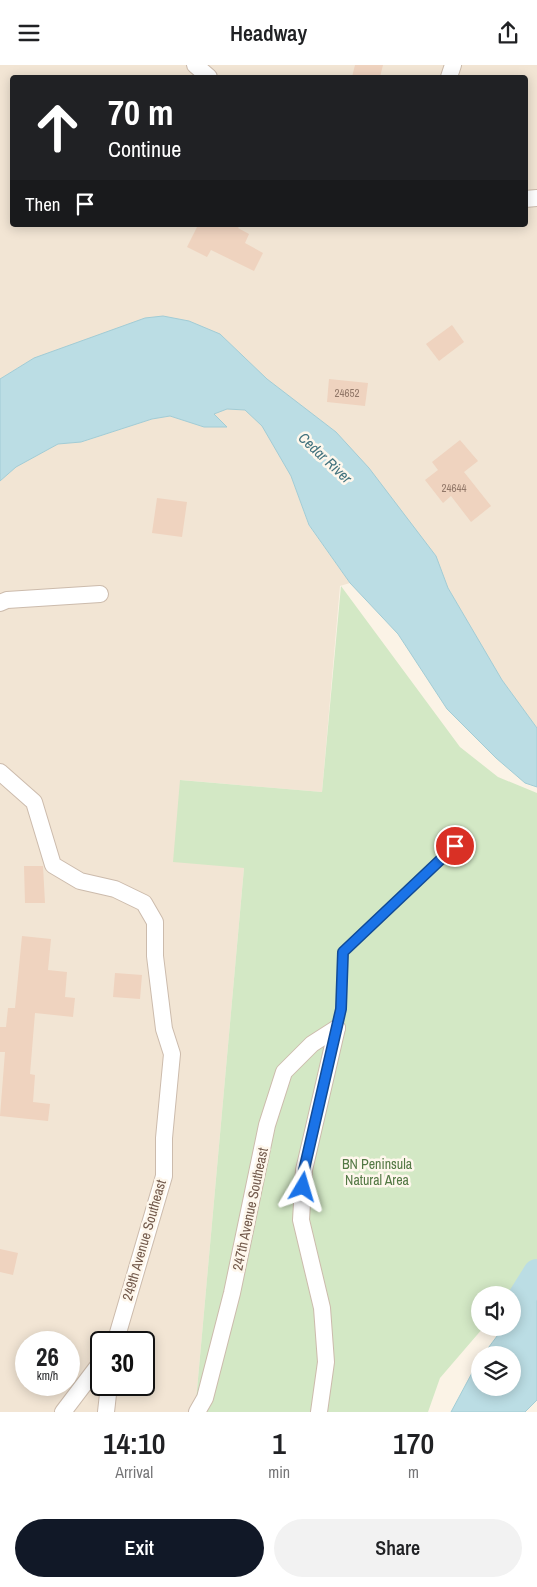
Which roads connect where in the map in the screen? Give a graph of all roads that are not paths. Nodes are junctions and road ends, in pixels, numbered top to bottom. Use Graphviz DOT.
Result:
graph roads {
  1 [pos="195,65"];
  2 [pos="207,75"];
  3 [pos="100,594"];
  4 [pos="0,603"];
  5 [pos="0,772"];
  6 [pos="455,846"];
  7 [pos="337,1028"];
  8 [pos="119,1331"];
  9 [pos="90,1376"];
  10 [pos="108,1396"];
  11 [pos="63,1412"];
  12 [pos="106,1412"];
  13 [pos="197,1412"];
  14 [pos="319,1412"];
  1 -- 2 [label="street"];
  3 -- 4 [label="street"];
  5 -- 8 [label="street, 249th Avenue Southeast"];
  6 -- 7 [label="lane"];
  7 -- 13 [label="street, 247th Avenue Southeast"];
  7 -- 14 [label="street"];
  9 -- 11 [label="street"];
  10 -- 12 [label="street"];
}
